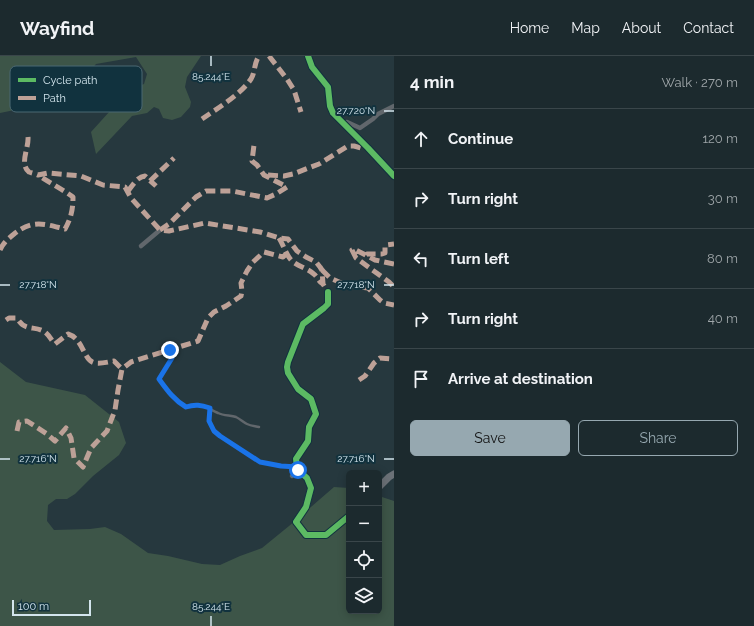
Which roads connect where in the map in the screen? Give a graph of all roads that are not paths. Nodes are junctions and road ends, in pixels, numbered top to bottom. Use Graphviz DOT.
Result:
graph roads {
  1 [pos="308,56"];
  2 [pos="394,106"];
  3 [pos="343,123"];
  4 [pos="394,176"];
  5 [pos="160,230"];
  6 [pos="141,246"];
  7 [pos="328,292"];
  8 [pos="170,350"];
  9 [pos="210,408"];
  10 [pos="259,427"];
  11 [pos="297,468"];
  12 [pos="394,474"];
  13 [pos="292,476"];
  14 [pos="382,484"];
  15 [pos="346,518"];
  1 -- 3 [label="street"];
  2 -- 3 [label="street"];
  3 -- 4 [label="street"];
  5 -- 6 [label="street"];
  7 -- 11 [label="street"];
  8 -- 9 [label="lane"];
  9 -- 10 [label="lane"];
  9 -- 11 [label="lane"];
  11 -- 13 [label="street"];
  11 -- 15 [label="street"];
  12 -- 14 [label="street"];
}
